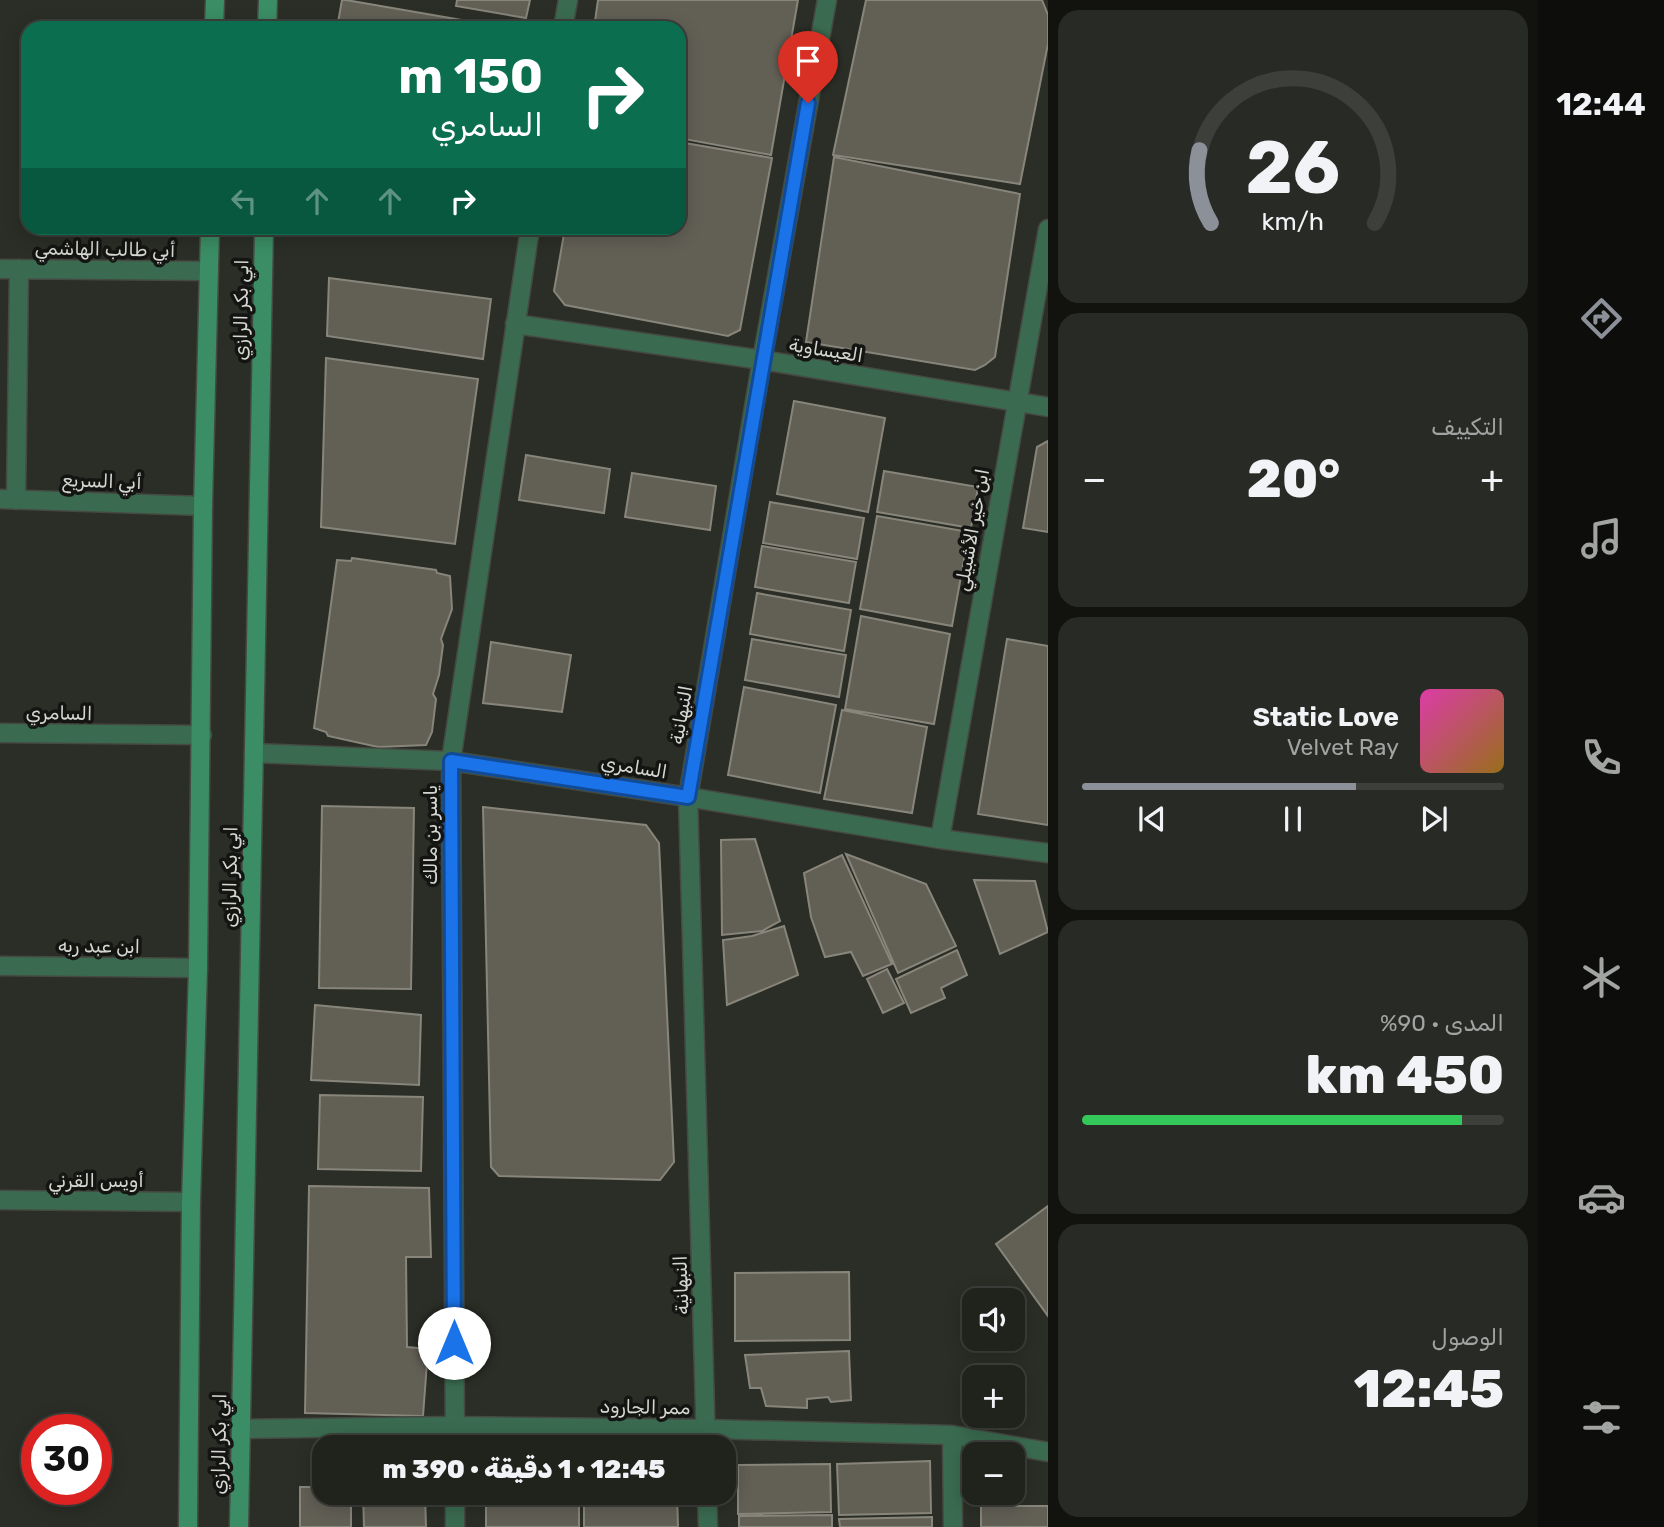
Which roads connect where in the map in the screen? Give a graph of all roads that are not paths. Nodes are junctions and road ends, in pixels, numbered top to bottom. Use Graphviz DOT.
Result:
graph roads {
  1 [pos="215,0"];
  2 [pos="268,0"];
  3 [pos="568,0"];
  4 [pos="827,0"];
  5 [pos="214,21"];
  6 [pos="267,21"];
  7 [pos="564,21"];
  8 [pos="1048,229"];
  9 [pos="209,235"];
  10 [pos="264,235"];
  11 [pos="529,235"];
  12 [pos="0,269"];
  13 [pos="19,269"];
  14 [pos="209,271"];
  15 [pos="514,324"];
  16 [pos="762,360"];
  17 [pos="1016,402"];
  18 [pos="1048,407"];
  19 [pos="8,500"];
  20 [pos="203,506"];
  21 [pos="0,733"];
  22 [pos="202,736"];
  23 [pos="254,753"];
  24 [pos="451,761"];
  25 [pos="688,797"];
  26 [pos="940,839"];
  27 [pos="1048,853"];
  28 [pos="0,966"];
  29 [pos="198,968"];
  30 [pos="0,1200"];
  31 [pos="191,1202"];
  32 [pos="454,1426"];
  33 [pos="241,1429"];
  34 [pos="706,1429"];
  35 [pos="454,1435"];
  36 [pos="706,1435"];
  37 [pos="951,1435"];
  38 [pos="1048,1452"];
  39 [pos="455,1505"];
  40 [pos="707,1505"];
  41 [pos="188,1527"];
  42 [pos="239,1527"];
  43 [pos="455,1527"];
  44 [pos="708,1527"];
  45 [pos="953,1527"];
  1 -- 5 [label="street"];
  2 -- 6 [label="street"];
  3 -- 7 [label="street"];
  4 -- 16 [label="street, النبهانية"];
  8 -- 17 [label="street, ابن خير الأشبيلي"];
  9 -- 14 [label="street, ابي بكر الرازي"];
  10 -- 23 [label="street, ابي بكر الرازي"];
  11 -- 15 [label="street, ياسر بن مالك"];
  12 -- 13 [label="street, أبي طالب الهاشمي"];
  13 -- 14 [label="street, أبي طالب الهاشمي"];
  13 -- 19 [label="street"];
  14 -- 20 [label="street, ابي بكر الرازي"];
  15 -- 16 [label="street, العيساوية"];
  15 -- 24 [label="street, ياسر بن مالك"];
  16 -- 17 [label="street, العيساوية"];
  16 -- 25 [label="street, النبهانية"];
  17 -- 18 [label="street, العيساوية"];
  17 -- 26 [label="street, ابن خير الأشبيلي"];
  19 -- 20 [label="street, أبي السريع"];
  20 -- 22 [label="street, ابي بكر الرازي"];
  21 -- 22 [label="street, السامري"];
  22 -- 29 [label="street, ابي بكر الرازي"];
  23 -- 24 [label="street, السامري"];
  23 -- 33 [label="street, ابي بكر الرازي"];
  24 -- 25 [label="street, السامري"];
  24 -- 32 [label="street, ياسر بن مالك"];
  25 -- 26 [label="street, السامري"];
  25 -- 34 [label="street, النبهانية"];
  26 -- 27 [label="street, السامري"];
  28 -- 29 [label="street, ابن عبد ربه"];
  29 -- 31 [label="street, ابي بكر الرازي"];
  30 -- 31 [label="street, أويس القرني"];
  31 -- 41 [label="street, ابي بكر الرازي"];
  32 -- 33 [label="street, ممر الجارود"];
  32 -- 34 [label="street, ممر الجارود"];
  32 -- 35 [label="street, ياسر بن مالك"];
  33 -- 42 [label="street, ابي بكر الرازي"];
  34 -- 36 [label="street, النبهانية"];
  34 -- 37 [label="street, ممر الجارود"];
  37 -- 38 [label="street, ممر الجارود"];
  37 -- 45 [label="street"];
  39 -- 43 [label="street"];
  40 -- 44 [label="street"];
}
